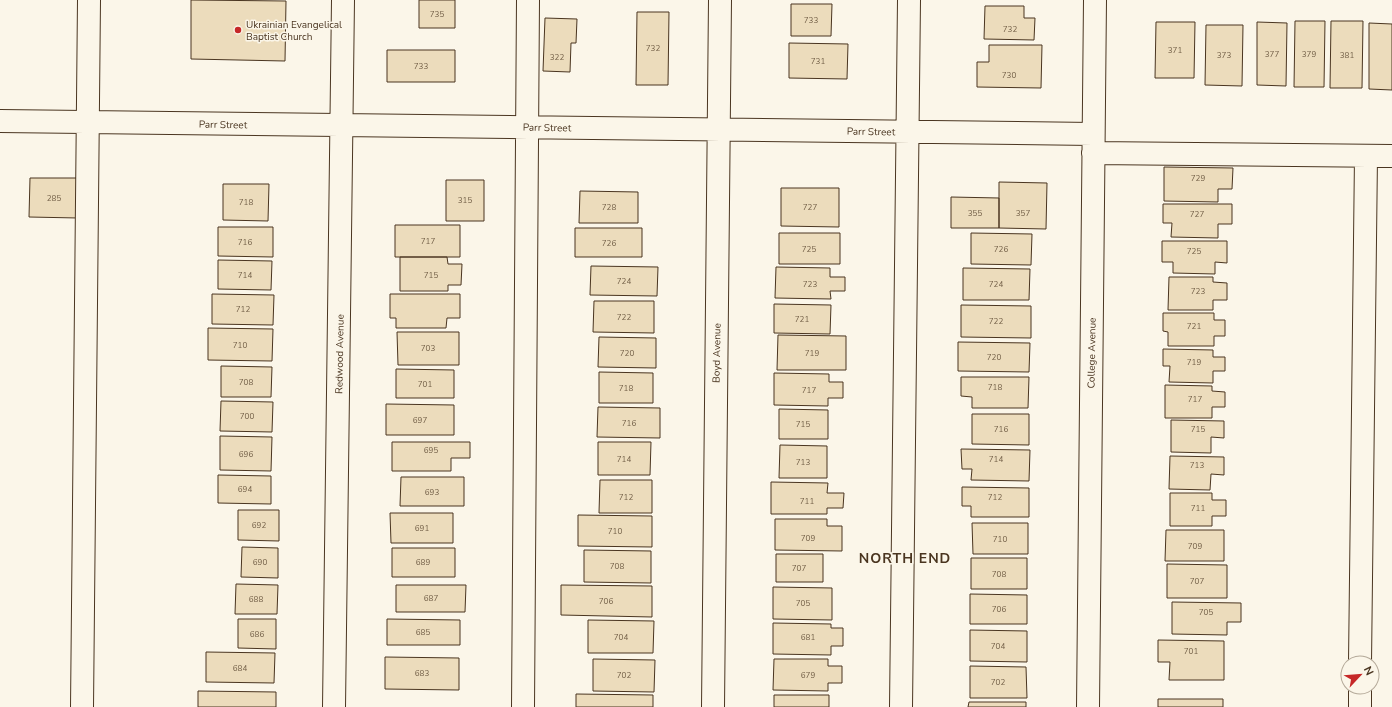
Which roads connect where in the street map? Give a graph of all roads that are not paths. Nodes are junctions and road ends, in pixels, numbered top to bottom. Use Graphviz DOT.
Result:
graph roads {
  1 [pos="89,0"];
  2 [pos="343,0"];
  3 [pos="528,0"];
  4 [pos="720,0"];
  5 [pos="908,0"];
  6 [pos="1096,0"];
  7 [pos="0,121"];
  8 [pos="88,122"];
  9 [pos="342,125"];
  10 [pos="528,127"];
  11 [pos="719,129"];
  12 [pos="907,131"];
  13 [pos="1093,143"];
  14 [pos="1366,156"];
  15 [pos="1392,156"];
  16 [pos="1360,655"];
  17 [pos="1360,695"];
  18 [pos="82,707"];
  19 [pos="334,707"];
  20 [pos="523,707"];
  21 [pos="713,707"];
  22 [pos="901,707"];
  23 [pos="1088,707"];
  24 [pos="1360,707"];
  1 -- 8 [label="street"];
  2 -- 9 [label="street, Redwood Avenue"];
  3 -- 10 [label="street"];
  4 -- 11 [label="street, Boyd Avenue"];
  5 -- 12 [label="street"];
  6 -- 13 [label="street, College Avenue"];
  7 -- 8 [label="street, Parr Street"];
  8 -- 9 [label="street, Parr Street"];
  8 -- 18 [label="street"];
  9 -- 10 [label="street, Parr Street"];
  9 -- 19 [label="street, Redwood Avenue"];
  10 -- 11 [label="street, Parr Street"];
  10 -- 20 [label="street"];
  11 -- 12 [label="street, Parr Street"];
  11 -- 21 [label="street, Boyd Avenue"];
  12 -- 13 [label="street, Parr Street"];
  12 -- 22 [label="street"];
  13 -- 14 [label="street, Parr Street"];
  13 -- 23 [label="street, College Avenue"];
  14 -- 15 [label="street, Parr Street"];
  14 -- 16 [label="street"];
  17 -- 24 [label="street"];
}
